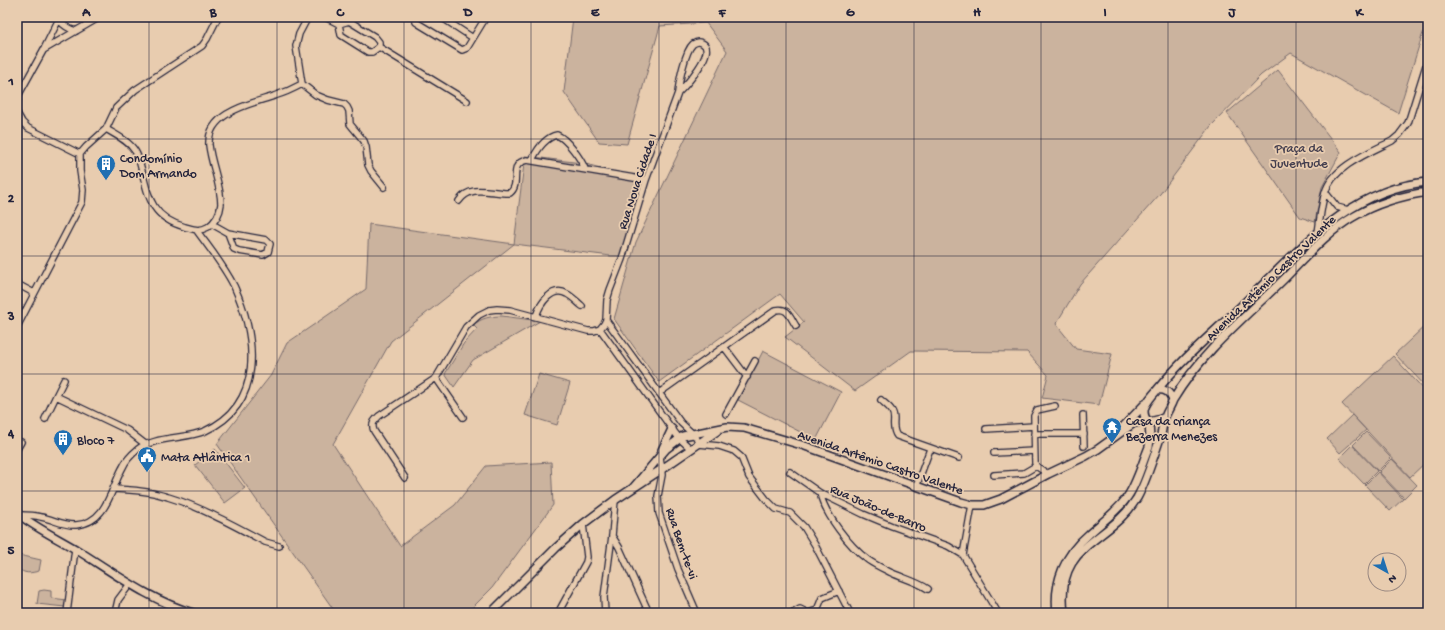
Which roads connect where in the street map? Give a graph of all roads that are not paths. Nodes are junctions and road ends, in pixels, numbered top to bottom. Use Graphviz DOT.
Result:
graph roads {
  1 [pos="100,17"];
  2 [pos="218,17"];
  3 [pos="308,17"];
  4 [pos="325,17"];
  5 [pos="415,17"];
  6 [pos="441,17"];
  7 [pos="486,17"];
  8 [pos="60,18"];
  9 [pos="339,24"];
  10 [pos="76,31"];
  11 [pos="473,38"];
  12 [pos="379,47"];
  13 [pos="44,49"];
  14 [pos="1428,59"];
  15 [pos="302,84"];
  16 [pos="678,93"];
  17 [pos="467,101"];
  18 [pos="17,102"];
  19 [pos="17,113"];
  20 [pos="106,129"];
  21 [pos="80,154"];
  22 [pos="532,160"];
  23 [pos="585,169"];
  24 [pos="646,180"];
  25 [pos="1428,182"];
  26 [pos="384,187"];
  27 [pos="1325,192"];
  28 [pos="1428,192"];
  29 [pos="459,201"];
  30 [pos="1348,210"];
  31 [pos="212,224"];
  32 [pos="197,231"];
  33 [pos="228,233"];
  34 [pos="1318,233"];
  35 [pos="17,284"];
  36 [pos="34,294"];
  37 [pos="582,306"];
  38 [pos="536,316"];
  39 [pos="606,320"];
  40 [pos="796,326"];
  41 [pos="17,327"];
  42 [pos="600,329"];
  43 [pos="724,348"];
  44 [pos="755,361"];
  45 [pos="747,377"];
  46 [pos="436,378"];
  47 [pos="64,380"];
  48 [pos="654,387"];
  49 [pos="1157,390"];
  50 [pos="647,392"];
  51 [pos="659,393"];
  52 [pos="56,396"];
  53 [pos="880,400"];
  54 [pos="1173,400"];
  55 [pos="1145,404"];
  56 [pos="1055,406"];
  57 [pos="726,414"];
  58 [pos="1083,415"];
  59 [pos="1165,416"];
  60 [pos="463,417"];
  61 [pos="45,419"];
  62 [pos="681,422"];
  63 [pos="1148,422"];
  64 [pos="1034,426"];
  65 [pos="672,429"];
  66 [pos="719,429"];
  67 [pos="986,429"];
  68 [pos="691,433"];
  69 [pos="1034,434"];
  70 [pos="1084,434"];
  71 [pos="1115,436"];
  72 [pos="679,438"];
  73 [pos="21,442"];
  74 [pos="145,444"];
  75 [pos="699,444"];
  76 [pos="1084,446"];
  77 [pos="17,448"];
  78 [pos="691,449"];
  79 [pos="930,449"];
  80 [pos="1034,451"];
  81 [pos="994,453"];
  82 [pos="660,456"];
  83 [pos="959,458"];
  84 [pos="1036,466"];
  85 [pos="662,470"];
  86 [pos="790,472"];
  87 [pos="1048,474"];
  88 [pos="994,475"];
  89 [pos="405,478"];
  90 [pos="916,487"];
  91 [pos="633,488"];
  92 [pos="114,489"];
  93 [pos="820,493"];
  94 [pos="615,500"];
  95 [pos="972,505"];
  96 [pos="18,514"];
  97 [pos="583,524"];
  98 [pos="612,536"];
  99 [pos="279,546"];
  100 [pos="75,549"];
  101 [pos="962,555"];
  102 [pos="130,584"];
  103 [pos="928,590"];
  104 [pos="839,592"];
  105 [pos="185,612"];
  106 [pos="67,613"];
  107 [pos="115,613"];
  108 [pos="193,613"];
  109 [pos="490,613"];
  110 [pos="558,613"];
  111 [pos="605,613"];
  112 [pos="649,613"];
  113 [pos="697,613"];
  114 [pos="793,613"];
  115 [pos="850,613"];
  116 [pos="998,613"];
  117 [pos="1057,613"];
  118 [pos="1064,613"];
  1 -- 10 [label="street"];
  2 -- 20 [label="street"];
  3 -- 15 [label="street"];
  4 -- 9 [label="street"];
  5 -- 11 [label="street"];
  6 -- 11 [label="street"];
  7 -- 11 [label="street"];
  8 -- 10 [label="street"];
  8 -- 13 [label="street"];
  9 -- 12 [label="street"];
  9 -- 12 [label="street"];
  10 -- 13 [label="street"];
  12 -- 17 [label="street"];
  13 -- 18 [label="street"];
  14 -- 27 [label="street"];
  15 -- 26 [label="street"];
  15 -- 31 [label="street"];
  16 -- 16 [label="street, Rua Nova Cidade I"];
  16 -- 24 [label="street, Rua Nova Cidade I"];
  19 -- 21 [label="street"];
  20 -- 21 [label="street"];
  20 -- 32 [label="street"];
  21 -- 36 [label="street"];
  22 -- 23 [label="street"];
  22 -- 23 [label="street"];
  22 -- 29 [label="street"];
  23 -- 24 [label="street"];
  24 -- 39 [label="street, Rua Nova Cidade I"];
  25 -- 30 [label="main road, Avenida Artêmio Castro Valente"];
  27 -- 30 [label="street"];
  27 -- 34 [label="street"];
  28 -- 54 [label="main road, Avenida Artêmio Castro Valente"];
  30 -- 34 [label="main road, Avenida Artêmio Castro Valente"];
  31 -- 32 [label="street"];
  31 -- 33 [label="street"];
  32 -- 74 [label="street"];
  33 -- 33 [label="street"];
  34 -- 49 [label="main road, Avenida Artêmio Castro Valente"];
  35 -- 36 [label="street"];
  36 -- 41 [label="street"];
  37 -- 38 [label="street"];
  38 -- 42 [label="street"];
  38 -- 46 [label="street"];
  39 -- 42 [label="street"];
  39 -- 48 [label="street"];
  40 -- 43 [label="street"];
  42 -- 50 [label="street"];
  43 -- 45 [label="street"];
  43 -- 51 [label="street"];
  44 -- 45 [label="street"];
  45 -- 57 [label="street"];
  46 -- 60 [label="street"];
  46 -- 89 [label="street"];
  47 -- 52 [label="street"];
  48 -- 50 [label="street"];
  48 -- 51 [label="street"];
  49 -- 54 [label="main road"];
  49 -- 55 [label="main road"];
  50 -- 65 [label="street"];
  51 -- 62 [label="street"];
  52 -- 61 [label="street"];
  52 -- 74 [label="street"];
  53 -- 79 [label="street"];
  54 -- 59 [label="main road"];
  55 -- 63 [label="main road"];
  55 -- 71 [label="main road, Avenida Artêmio Castro Valente"];
  56 -- 64 [label="street"];
  58 -- 70 [label="street"];
  59 -- 63 [label="main road"];
  59 -- 118 [label="main road"];
  62 -- 65 [label="street"];
  62 -- 68 [label="street"];
  63 -- 71 [label="main road, Avenida Artêmio Castro Valente"];
  63 -- 117 [label="main road"];
  64 -- 67 [label="street"];
  64 -- 69 [label="street"];
  65 -- 72 [label="street"];
  65 -- 82 [label="main road"];
  66 -- 68 [label="main road, Avenida Artêmio Castro Valente"];
  66 -- 75 [label="main road, Avenida Artêmio Castro Valente"];
  66 -- 90 [label="main road, Avenida Artêmio Castro Valente"];
  68 -- 72 [label="main road, Avenida Artêmio Castro Valente"];
  68 -- 75 [label="street"];
  69 -- 70 [label="street"];
  69 -- 80 [label="street"];
  70 -- 76 [label="street"];
  71 -- 87 [label="main road, Avenida Artêmio Castro Valente"];
  72 -- 78 [label="street"];
  72 -- 82 [label="main road, Avenida Artêmio Castro Valente"];
  73 -- 77 [label="street"];
  74 -- 92 [label="street"];
  75 -- 78 [label="main road, Avenida Artêmio Castro Valente"];
  75 -- 104 [label="street"];
  78 -- 85 [label="main road, Avenida Artêmio Castro Valente"];
  79 -- 83 [label="street"];
  79 -- 90 [label="street"];
  80 -- 81 [label="street"];
  80 -- 84 [label="street"];
  82 -- 85 [label="street, Rua Bem-te-vi"];
  82 -- 91 [label="main road, Avenida Artêmio Castro Valente"];
  84 -- 87 [label="street"];
  84 -- 88 [label="street"];
  85 -- 91 [label="main road, Avenida Artêmio Castro Valente"];
  85 -- 113 [label="street, Rua Bem-te-vi"];
  86 -- 93 [label="street, Rua João-de-Barro"];
  87 -- 95 [label="main road, Avenida Artêmio Castro Valente"];
  90 -- 95 [label="main road, Avenida Artêmio Castro Valente"];
  91 -- 94 [label="main road, Avenida Artêmio Castro Valente"];
  92 -- 96 [label="street"];
  92 -- 99 [label="street"];
  93 -- 101 [label="street, Rua João-de-Barro"];
  93 -- 103 [label="street"];
  94 -- 97 [label="main road, Avenida Artêmio Castro Valente"];
  94 -- 98 [label="street"];
  95 -- 101 [label="street"];
  96 -- 100 [label="main road"];
  97 -- 109 [label="main road, Avenida Artêmio Castro Valente"];
  97 -- 110 [label="street"];
  98 -- 111 [label="street"];
  98 -- 112 [label="street"];
  100 -- 102 [label="main road"];
  100 -- 106 [label="street"];
  101 -- 116 [label="street"];
  102 -- 105 [label="main road"];
  102 -- 107 [label="street"];
  104 -- 114 [label="street"];
  104 -- 115 [label="street"];
  105 -- 108 [label="main road"];
}
